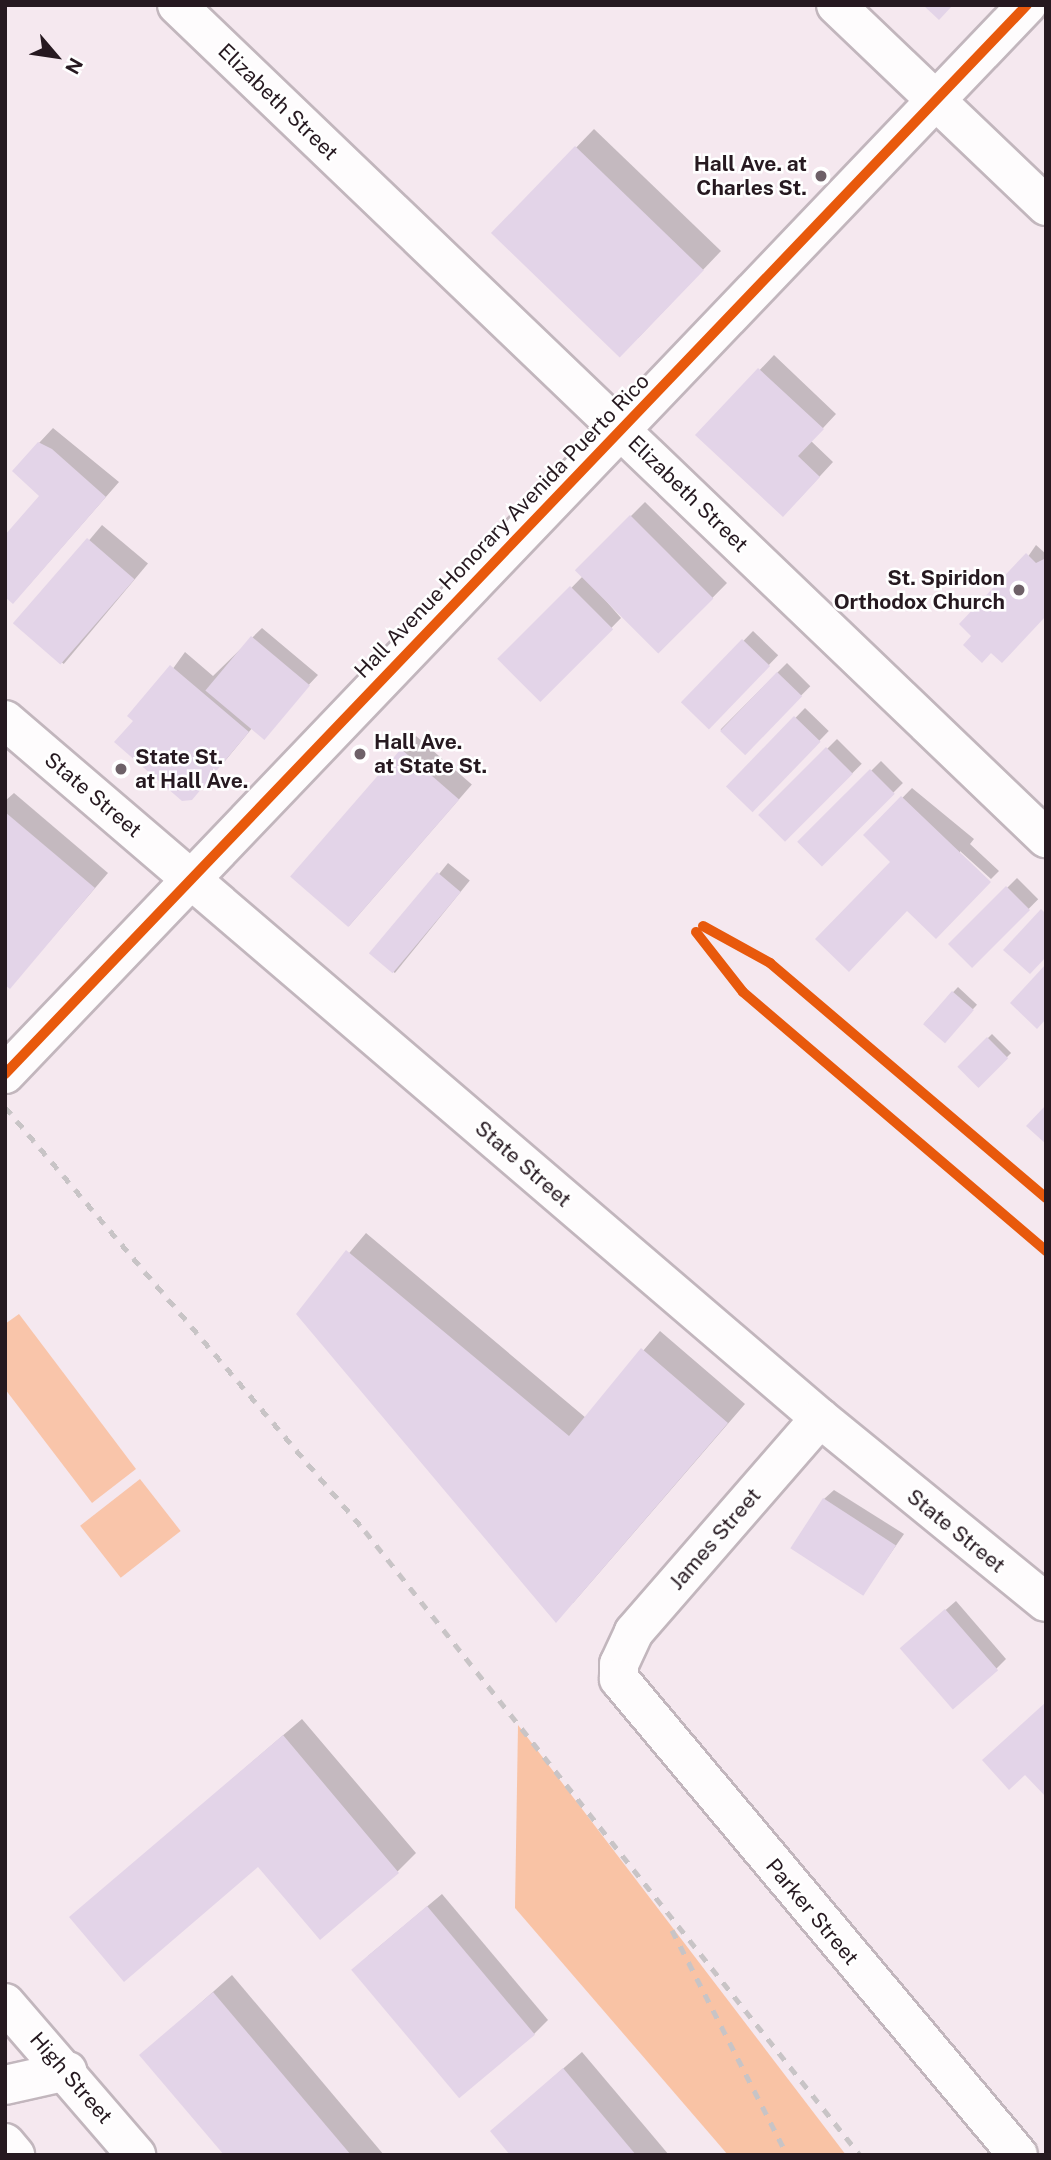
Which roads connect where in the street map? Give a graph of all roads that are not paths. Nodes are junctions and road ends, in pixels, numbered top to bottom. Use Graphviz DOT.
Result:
graph roads {
  1 [pos="177,5"];
  2 [pos="836,5"];
  3 [pos="1027,5"];
  4 [pos="936,101"];
  5 [pos="1046,206"];
  6 [pos="621,430"];
  7 [pos="5,720"];
  8 [pos="1046,838"];
  9 [pos="192,879"];
  10 [pos="5,1074"];
  11 [pos="820,1418"];
  12 [pos="1046,1602"];
  13 [pos="619,1664"];
  14 [pos="5,2003"];
  15 [pos="67,2071"];
  16 [pos="5,2085"];
  17 [pos="5,2143"];
  18 [pos="15,2155"];
  19 [pos="136,2155"];
  20 [pos="1018,2155"];
  1 -- 6 [label="street, Elizabeth Street"];
  2 -- 4 [label="street"];
  3 -- 4 [label="street, Hall Avenue Honorary Avenida Puerto Rico"];
  4 -- 5 [label="street"];
  4 -- 6 [label="street, Hall Avenue Honorary Avenida Puerto Rico"];
  6 -- 8 [label="street, Elizabeth Street"];
  6 -- 9 [label="street, Hall Avenue Honorary Avenida Puerto Rico"];
  7 -- 9 [label="street, State Street"];
  9 -- 10 [label="street, Hall Avenue Honorary Avenida Puerto Rico"];
  9 -- 11 [label="street, State Street"];
  11 -- 12 [label="street, State Street"];
  11 -- 13 [label="street, James Street"];
  13 -- 20 [label="street, Parker Street"];
  14 -- 15 [label="street, High Street"];
  15 -- 16 [label="street"];
  15 -- 19 [label="street, High Street"];
  17 -- 18 [label="street"];
}
